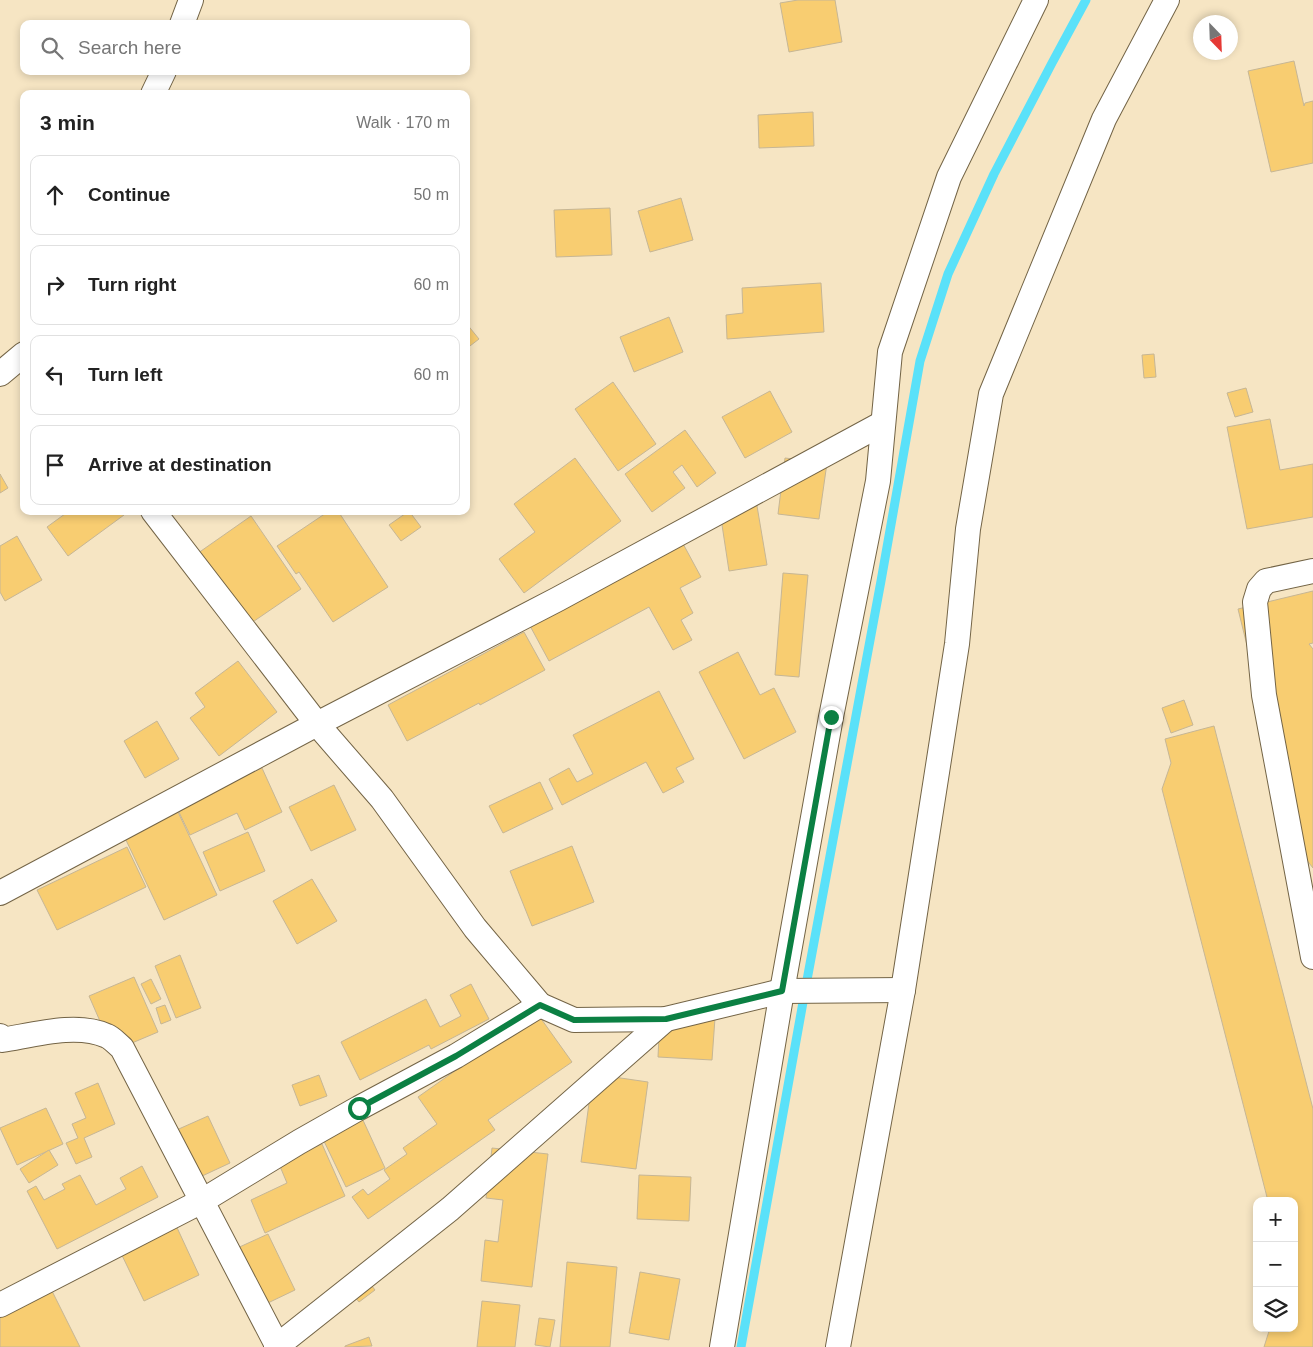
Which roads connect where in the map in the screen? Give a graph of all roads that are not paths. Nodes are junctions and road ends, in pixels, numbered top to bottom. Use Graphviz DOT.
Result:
graph roads {
  1 [pos="191,0"];
  2 [pos="1036,0"];
  3 [pos="1167,0"];
  4 [pos="184,20"];
  5 [pos="162,75"];
  6 [pos="155,90"];
  7 [pos="20,357"];
  8 [pos="0,374"];
  9 [pos="883,423"];
  10 [pos="156,515"];
  11 [pos="1313,571"];
  12 [pos="317,724"];
  13 [pos="0,893"];
  14 [pos="1311,933"];
  15 [pos="1313,957"];
  16 [pos="903,990"];
  17 [pos="782,991"];
  18 [pos="540,1005"];
  19 [pos="666,1019"];
  20 [pos="1,1040"];
  21 [pos="202,1201"];
  22 [pos="0,1305"];
  23 [pos="277,1347"];
  24 [pos="722,1347"];
  25 [pos="838,1347"];
  1 -- 4 [label="street"];
  2 -- 9 [label="street"];
  3 -- 16 [label="street"];
  5 -- 6 [label="street"];
  7 -- 8 [label="street"];
  9 -- 12 [label="street"];
  9 -- 17 [label="street"];
  10 -- 12 [label="street"];
  11 -- 14 [label="street"];
  12 -- 13 [label="street"];
  12 -- 18 [label="street"];
  14 -- 15 [label="street"];
  16 -- 17 [label="street"];
  16 -- 25 [label="street"];
  17 -- 19 [label="street"];
  17 -- 24 [label="street"];
  18 -- 19 [label="street"];
  18 -- 21 [label="street"];
  19 -- 23 [label="street"];
  20 -- 21 [label="street"];
  21 -- 22 [label="street"];
  21 -- 23 [label="street"];
}
